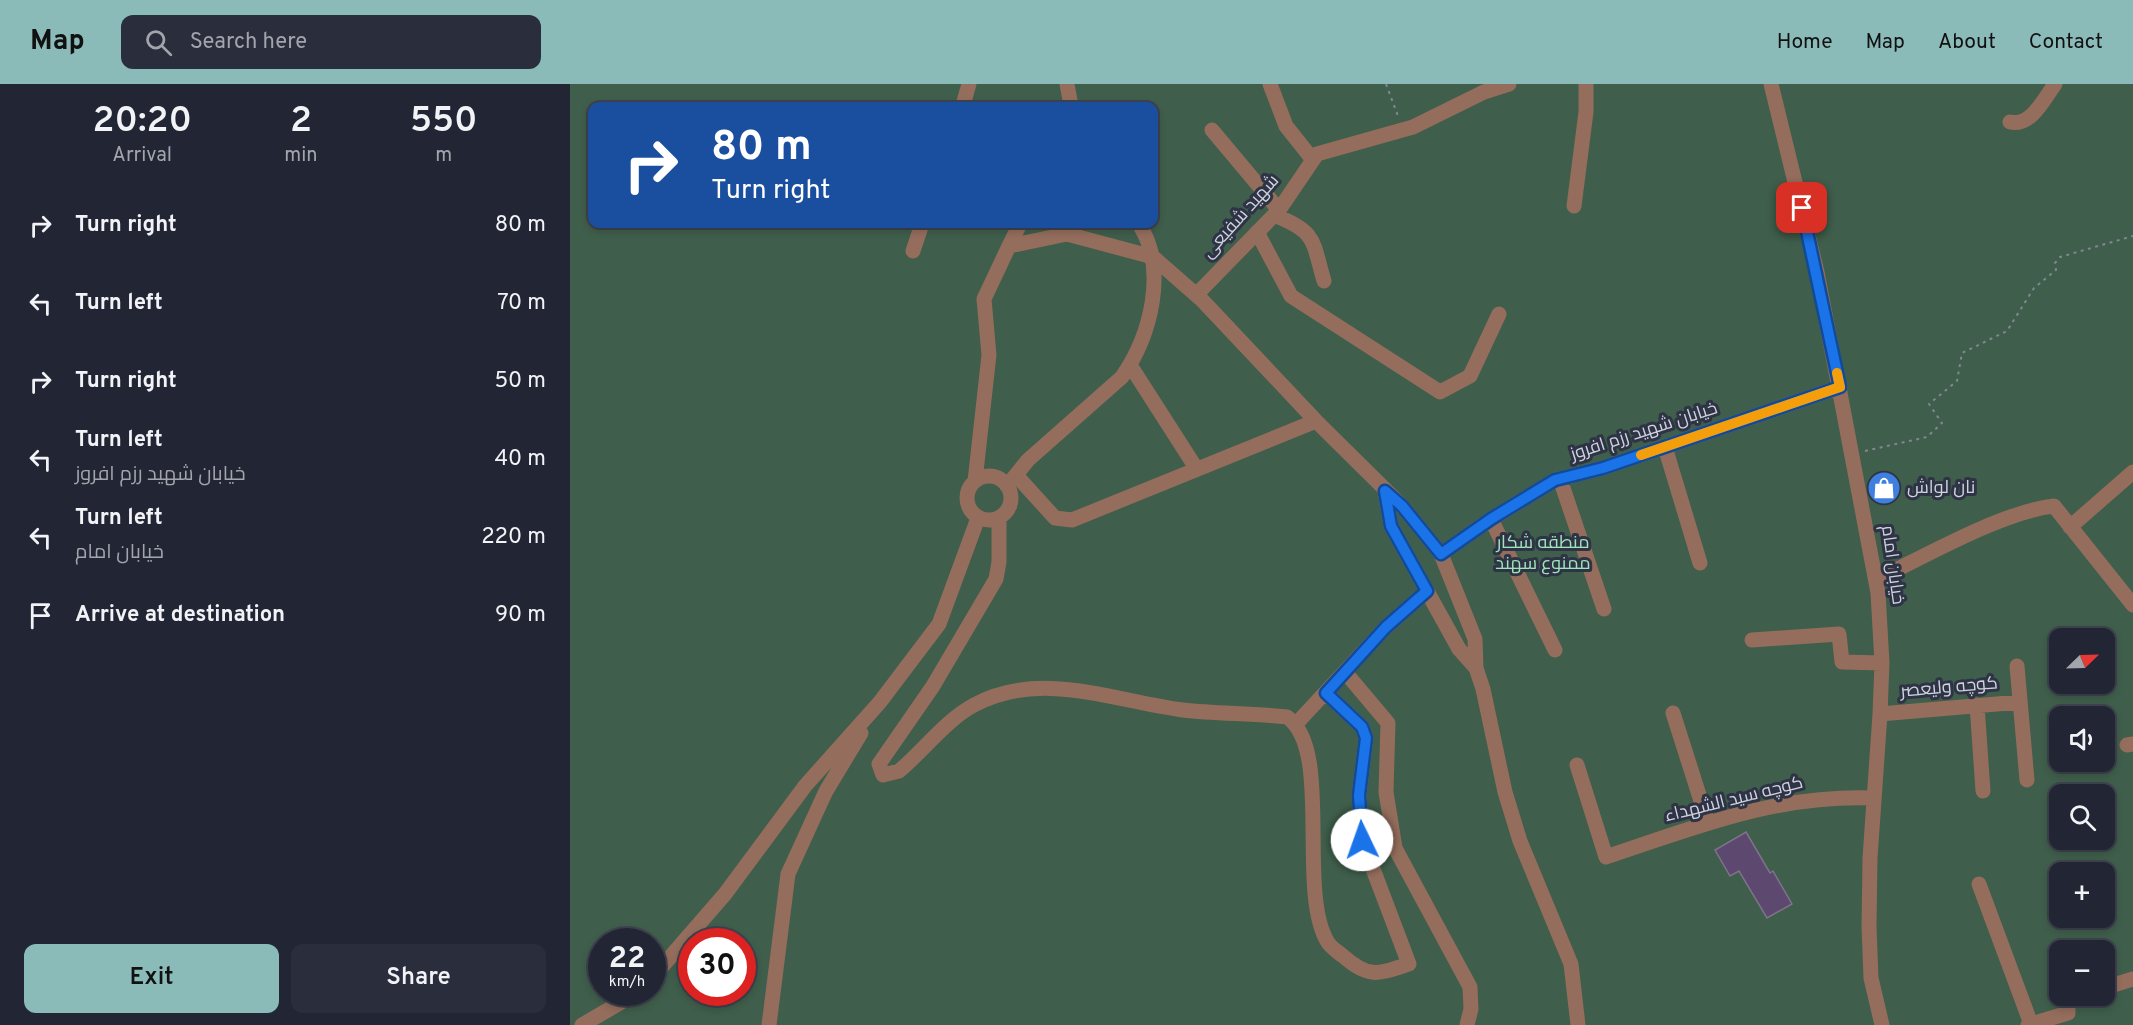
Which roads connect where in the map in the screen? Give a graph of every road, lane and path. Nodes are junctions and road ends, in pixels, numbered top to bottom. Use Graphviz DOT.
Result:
graph roads {
  1 [pos="969,84"];
  2 [pos="1067,84"];
  3 [pos="1270,84"];
  4 [pos="1386,84"];
  5 [pos="1509,84"];
  6 [pos="1586,84"];
  7 [pos="1772,84"];
  8 [pos="2055,84"];
  9 [pos="1470,91"];
  10 [pos="967,102"];
  11 [pos="1070,102"];
  12 [pos="2010,122"];
  13 [pos="1212,130"];
  14 [pos="1403,130"];
  15 [pos="1313,160"];
  16 [pos="1574,206"];
  17 [pos="1276,212"];
  18 [pos="921,228"];
  19 [pos="1018,228"];
  20 [pos="1141,228"];
  21 [pos="1257,232"];
  22 [pos="2133,236"];
  23 [pos="1009,246"];
  24 [pos="913,251"];
  25 [pos="1153,257"];
  26 [pos="1324,281"];
  27 [pos="1196,295"];
  28 [pos="1499,314"];
  29 [pos="1130,365"];
  30 [pos="1840,387"];
  31 [pos="1316,421"];
  32 [pos="1665,447"];
  33 [pos="1853,454"];
  34 [pos="1196,468"];
  35 [pos="2133,472"];
  36 [pos="1560,479"];
  37 [pos="975,481"];
  38 [pos="1012,481"];
  39 [pos="1385,491"];
  40 [pos="978,518"];
  41 [pos="999,518"];
  42 [pos="1491,519"];
  43 [pos="2070,527"];
  44 [pos="1441,554"];
  45 [pos="1700,563"];
  46 [pos="1876,580"];
  47 [pos="1427,591"];
  48 [pos="2133,605"];
  49 [pos="1604,609"];
  50 [pos="1752,640"];
  51 [pos="1555,650"];
  52 [pos="1882,663"];
  53 [pos="2017,666"];
  54 [pos="1476,668"];
  55 [pos="1345,672"];
  56 [pos="1326,693"];
  57 [pos="880,702"];
  58 [pos="2020,702"];
  59 [pos="1977,705"];
  60 [pos="1673,713"];
  61 [pos="1880,714"];
  62 [pos="1297,723"];
  63 [pos="1577,765"];
  64 [pos="2027,780"];
  65 [pos="1983,791"];
  66 [pos="1874,798"];
  67 [pos="1708,823"];
  68 [pos="1979,884"];
  69 [pos="666,962"];
  70 [pos="2133,979"];
  71 [pos="2115,985"];
  72 [pos="615,1006"];
  73 [pos="2070,1019"];
  74 [pos="2029,1024"];
  75 [pos="582,1025"];
  76 [pos="769,1025"];
  77 [pos="1467,1025"];
  78 [pos="1578,1025"];
  79 [pos="1882,1025"];
  1 -- 10 [label="street"];
  2 -- 11 [label="street"];
  3 -- 15 [label="street"];
  4 -- 14 [label="path"];
  5 -- 9 [label="street"];
  6 -- 16 [label="street"];
  7 -- 30 [label="street, خیابان امام"];
  8 -- 12 [label="street"];
  9 -- 14 [label="street"];
  13 -- 17 [label="street"];
  14 -- 15 [label="street"];
  15 -- 17 [label="street, شهید شفیعی"];
  17 -- 21 [label="street, شهید شفیعی"];
  17 -- 26 [label="street"];
  18 -- 24 [label="street"];
  19 -- 23 [label="street"];
  20 -- 25 [label="street"];
  21 -- 27 [label="street, شهید شفیعی"];
  21 -- 28 [label="street"];
  22 -- 33 [label="path"];
  23 -- 25 [label="street"];
  23 -- 37 [label="street"];
  25 -- 27 [label="street"];
  25 -- 29 [label="street"];
  27 -- 31 [label="street"];
  29 -- 34 [label="street"];
  29 -- 38 [label="street"];
  30 -- 32 [label="street, خیابان شهید رزم افروز"];
  30 -- 33 [label="street, خیابان امام"];
  31 -- 34 [label="street"];
  31 -- 39 [label="street"];
  32 -- 36 [label="street, خیابان شهید رزم افروز"];
  32 -- 45 [label="street"];
  33 -- 46 [label="street, خیابان امام"];
  34 -- 38 [label="street"];
  35 -- 43 [label="street"];
  36 -- 42 [label="street, خیابان شهید رزم افروز"];
  36 -- 49 [label="street"];
  37 -- 38 [label="street"];
  37 -- 40 [label="street"];
  38 -- 41 [label="street"];
  39 -- 44 [label="street"];
  39 -- 47 [label="street"];
  40 -- 41 [label="street"];
  40 -- 57 [label="street"];
  41 -- 62 [label="street"];
  42 -- 44 [label="street, خیابان شهید رزم افروز"];
  42 -- 51 [label="street"];
  43 -- 46 [label="street"];
  43 -- 48 [label="street"];
  44 -- 54 [label="street"];
  46 -- 52 [label="street, خیابان امام"];
  47 -- 54 [label="street"];
  47 -- 55 [label="street"];
  50 -- 52 [label="street"];
  52 -- 61 [label="street, خیابان امام"];
  53 -- 58 [label="street, کوچه ولیعصر"];
  54 -- 78 [label="street"];
  55 -- 56 [label="street"];
  55 -- 77 [label="street"];
  56 -- 62 [label="street"];
  56 -- 62 [label="street"];
  57 -- 69 [label="street"];
  57 -- 76 [label="street"];
  58 -- 59 [label="street, کوچه ولیعصر"];
  58 -- 64 [label="street, کوچه ولیعصر"];
  59 -- 61 [label="street, کوچه ولیعصر"];
  59 -- 65 [label="street"];
  60 -- 67 [label="street"];
  61 -- 66 [label="street, خیابان امام"];
  63 -- 67 [label="street, کوچه سید الشهداء"];
  66 -- 67 [label="street, کوچه سید الشهداء"];
  66 -- 79 [label="street, خیابان امام"];
  68 -- 74 [label="street"];
  70 -- 71 [label="street"];
  72 -- 75 [label="street"];
  73 -- 74 [label="street"];
}
